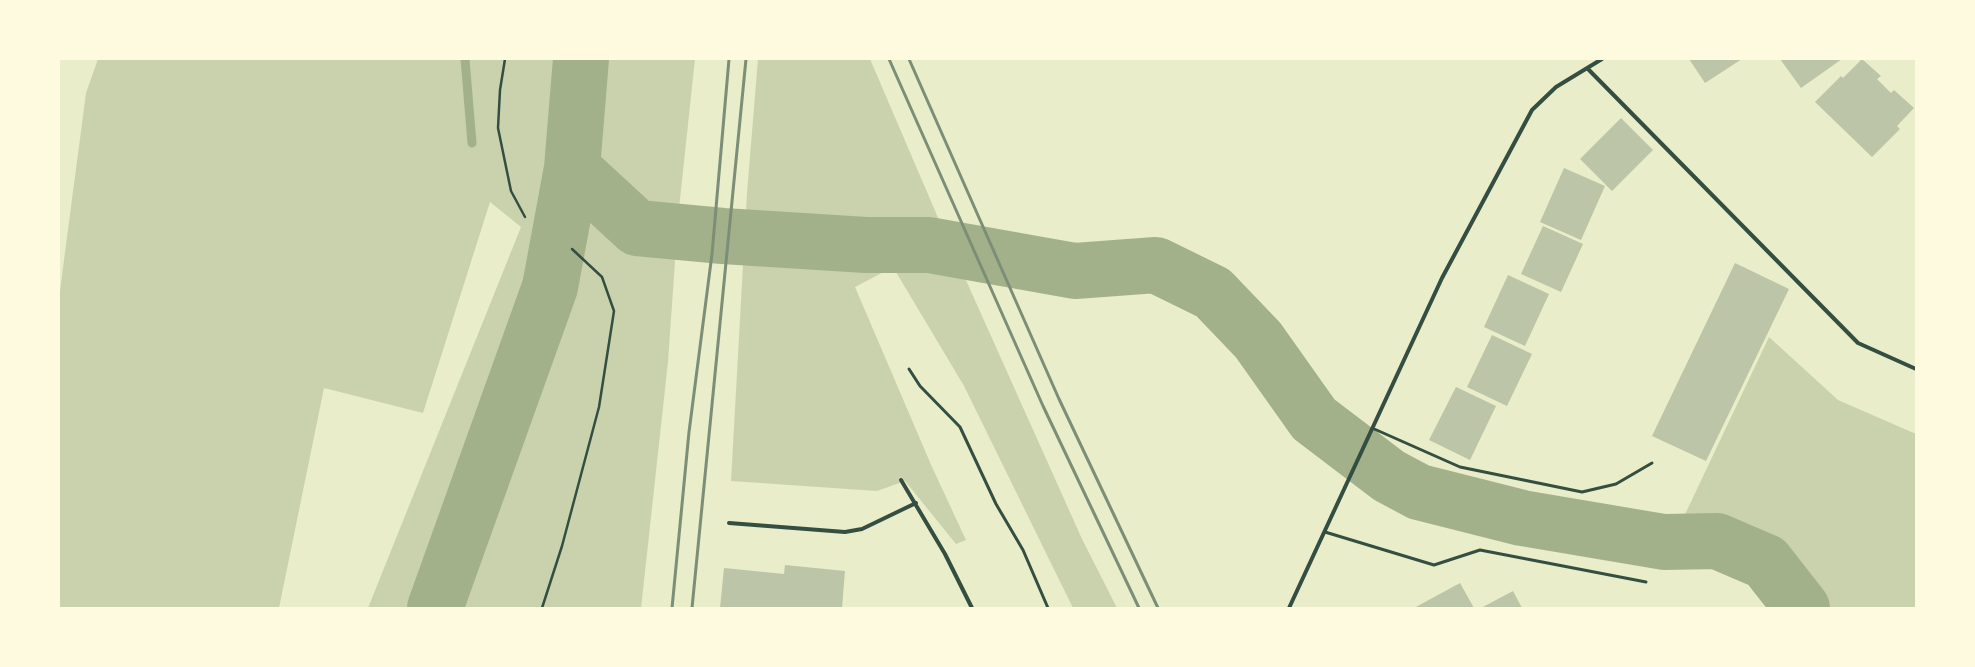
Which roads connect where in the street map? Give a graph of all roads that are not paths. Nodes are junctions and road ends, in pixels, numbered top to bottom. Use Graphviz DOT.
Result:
graph roads {
  1 [pos="1602,59"];
  2 [pos="1587,68"];
  3 [pos="909,369"];
  4 [pos="1916,369"];
  5 [pos="1372,428"];
  6 [pos="1652,463"];
  7 [pos="901,480"];
  8 [pos="916,503"];
  9 [pos="729,523"];
  10 [pos="1325,532"];
  11 [pos="1646,582"];
  12 [pos="972,608"];
  13 [pos="1048,608"];
  14 [pos="1289,608"];
  1 -- 2 [label="street"];
  2 -- 4 [label="street"];
  2 -- 5 [label="street"];
  3 -- 13 [label="lane"];
  5 -- 6 [label="lane"];
  5 -- 10 [label="street"];
  7 -- 8 [label="street"];
  8 -- 9 [label="street"];
  8 -- 12 [label="street"];
  10 -- 11 [label="lane"];
  10 -- 14 [label="street"];
}
